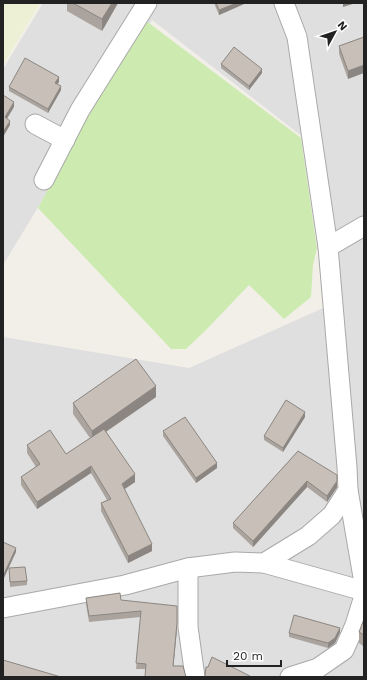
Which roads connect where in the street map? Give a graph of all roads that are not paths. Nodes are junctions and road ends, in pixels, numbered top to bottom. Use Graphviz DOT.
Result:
graph roads {
  1 [pos="147,3"];
  2 [pos="284,3"];
  3 [pos="35,124"];
  4 [pos="65,140"];
  5 [pos="44,180"];
  6 [pos="364,226"];
  7 [pos="328,246"];
  8 [pos="348,490"];
  9 [pos="264,563"];
  10 [pos="188,568"];
  11 [pos="364,584"];
  12 [pos="364,591"];
  13 [pos="364,596"];
  14 [pos="3,608"];
  15 [pos="195,677"];
  16 [pos="290,677"];
  1 -- 4 [label="street"];
  2 -- 7 [label="street"];
  3 -- 4 [label="street"];
  4 -- 5 [label="street"];
  6 -- 7 [label="street"];
  7 -- 8 [label="street"];
  8 -- 9 [label="street"];
  8 -- 11 [label="street"];
  9 -- 10 [label="street"];
  9 -- 12 [label="street"];
  10 -- 14 [label="street"];
  10 -- 15 [label="street"];
  13 -- 16 [label="street"];
}
